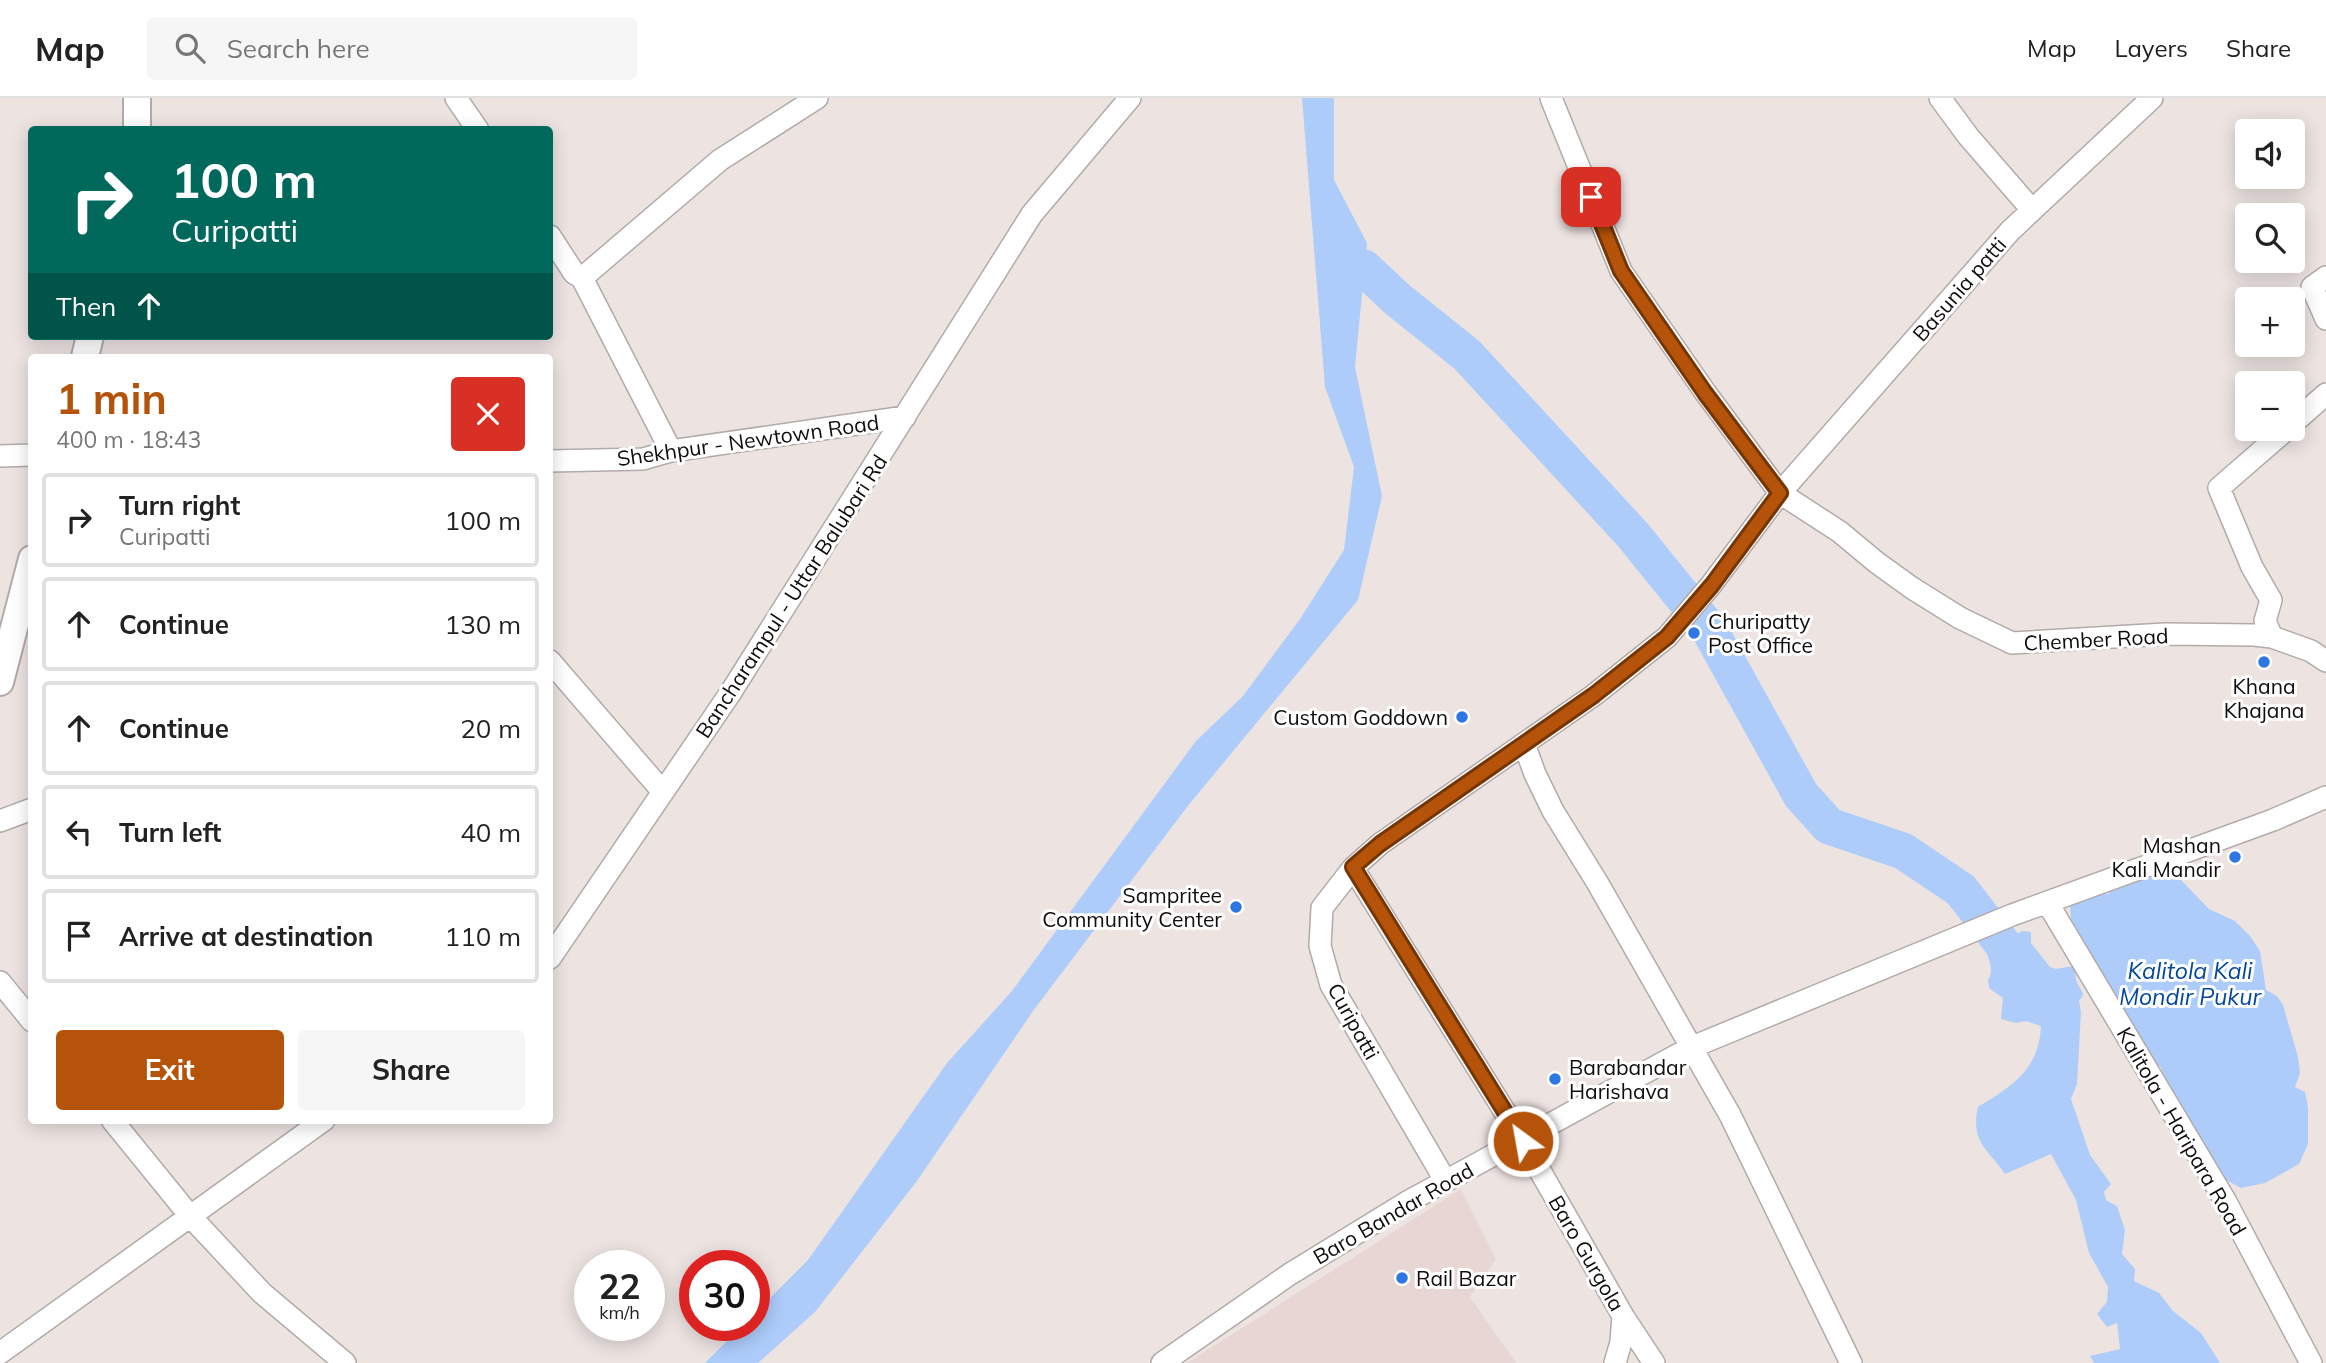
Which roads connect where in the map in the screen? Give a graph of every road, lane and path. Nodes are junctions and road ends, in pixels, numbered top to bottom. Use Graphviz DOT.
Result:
graph roads {
  1 [pos="456,98"];
  2 [pos="817,98"];
  3 [pos="1130,98"];
  4 [pos="1551,98"];
  5 [pos="1940,98"];
  6 [pos="2152,98"];
  7 [pos="141,99"];
  8 [pos="138,126"];
  9 [pos="475,126"];
  10 [pos="2032,211"];
  11 [pos="553,241"];
  12 [pos="2326,276"];
  13 [pos="582,278"];
  14 [pos="2326,319"];
  15 [pos="2326,394"];
  16 [pos="2305,413"];
  17 [pos="905,417"];
  18 [pos="2273,441"];
  19 [pos="671,452"];
  20 [pos="28,455"];
  21 [pos="0,456"];
  22 [pos="553,461"];
  23 [pos="1780,493"];
  24 [pos="28,574"];
  25 [pos="1712,585"];
  26 [pos="2272,637"];
  27 [pos="2326,661"];
  28 [pos="553,664"];
  29 [pos="0,682"];
  30 [pos="1524,744"];
  31 [pos="663,792"];
  32 [pos="2326,797"];
  33 [pos="28,810"];
  34 [pos="0,821"];
  35 [pos="1353,867"];
  36 [pos="2046,902"];
  37 [pos="553,954"];
  38 [pos="0,982"];
  39 [pos="28,1016"];
  40 [pos="1690,1048"];
  41 [pos="115,1124"];
  42 [pos="318,1124"];
  43 [pos="1523,1141"];
  44 [pos="1445,1180"];
  45 [pos="190,1216"];
  46 [pos="1623,1315"];
  47 [pos="0,1353"];
  48 [pos="345,1363"];
  49 [pos="1162,1363"];
  50 [pos="1615,1363"];
  51 [pos="1654,1363"];
  52 [pos="1851,1363"];
  53 [pos="2311,1363"];
  1 -- 9 [label="street"];
  2 -- 13 [label="street"];
  3 -- 17 [label="street, Bancharampul - Uttar Balubari Rd"];
  4 -- 23 [label="street"];
  5 -- 10 [label="street"];
  6 -- 10 [label="street, Basunia patti"];
  7 -- 8 [label="main road"];
  10 -- 23 [label="street, Basunia patti"];
  11 -- 13 [label="street"];
  12 -- 14 [label="street"];
  13 -- 19 [label="street"];
  15 -- 16 [label="street"];
  17 -- 19 [label="street, Shekhpur - Newtown Road"];
  17 -- 31 [label="street, Bancharampul - Uttar Balubari Rd"];
  18 -- 26 [label="street"];
  19 -- 22 [label="street, Shekhpur - Newtown Road"];
  20 -- 21 [label="street"];
  23 -- 25 [label="street, Basunia patti"];
  23 -- 26 [label="street, Chember Road"];
  24 -- 29 [label="main road"];
  25 -- 30 [label="street, Curipatti"];
  26 -- 27 [label="street, Chember Road"];
  28 -- 31 [label="street"];
  30 -- 35 [label="street, Curipatti"];
  30 -- 40 [label="street"];
  31 -- 37 [label="street, Bancharampul - Uttar Balubari Rd"];
  32 -- 36 [label="street, Baro Bandar Road"];
  33 -- 34 [label="street"];
  35 -- 43 [label="street, Baro Gurgola"];
  35 -- 44 [label="street, Curipatti"];
  36 -- 40 [label="street, Baro Bandar Road"];
  36 -- 53 [label="street, Kalitola - Haripara Road"];
  38 -- 39 [label="street"];
  40 -- 43 [label="street, Baro Bandar Road"];
  40 -- 52 [label="street"];
  41 -- 45 [label="street"];
  42 -- 45 [label="street"];
  43 -- 44 [label="street, Baro Bandar Road"];
  43 -- 46 [label="street, Baro Gurgola"];
  44 -- 49 [label="street, Baro Bandar Road"];
  45 -- 47 [label="street"];
  45 -- 48 [label="street"];
  46 -- 50 [label="street"];
  46 -- 51 [label="street, Baro Gurgola"];
}
